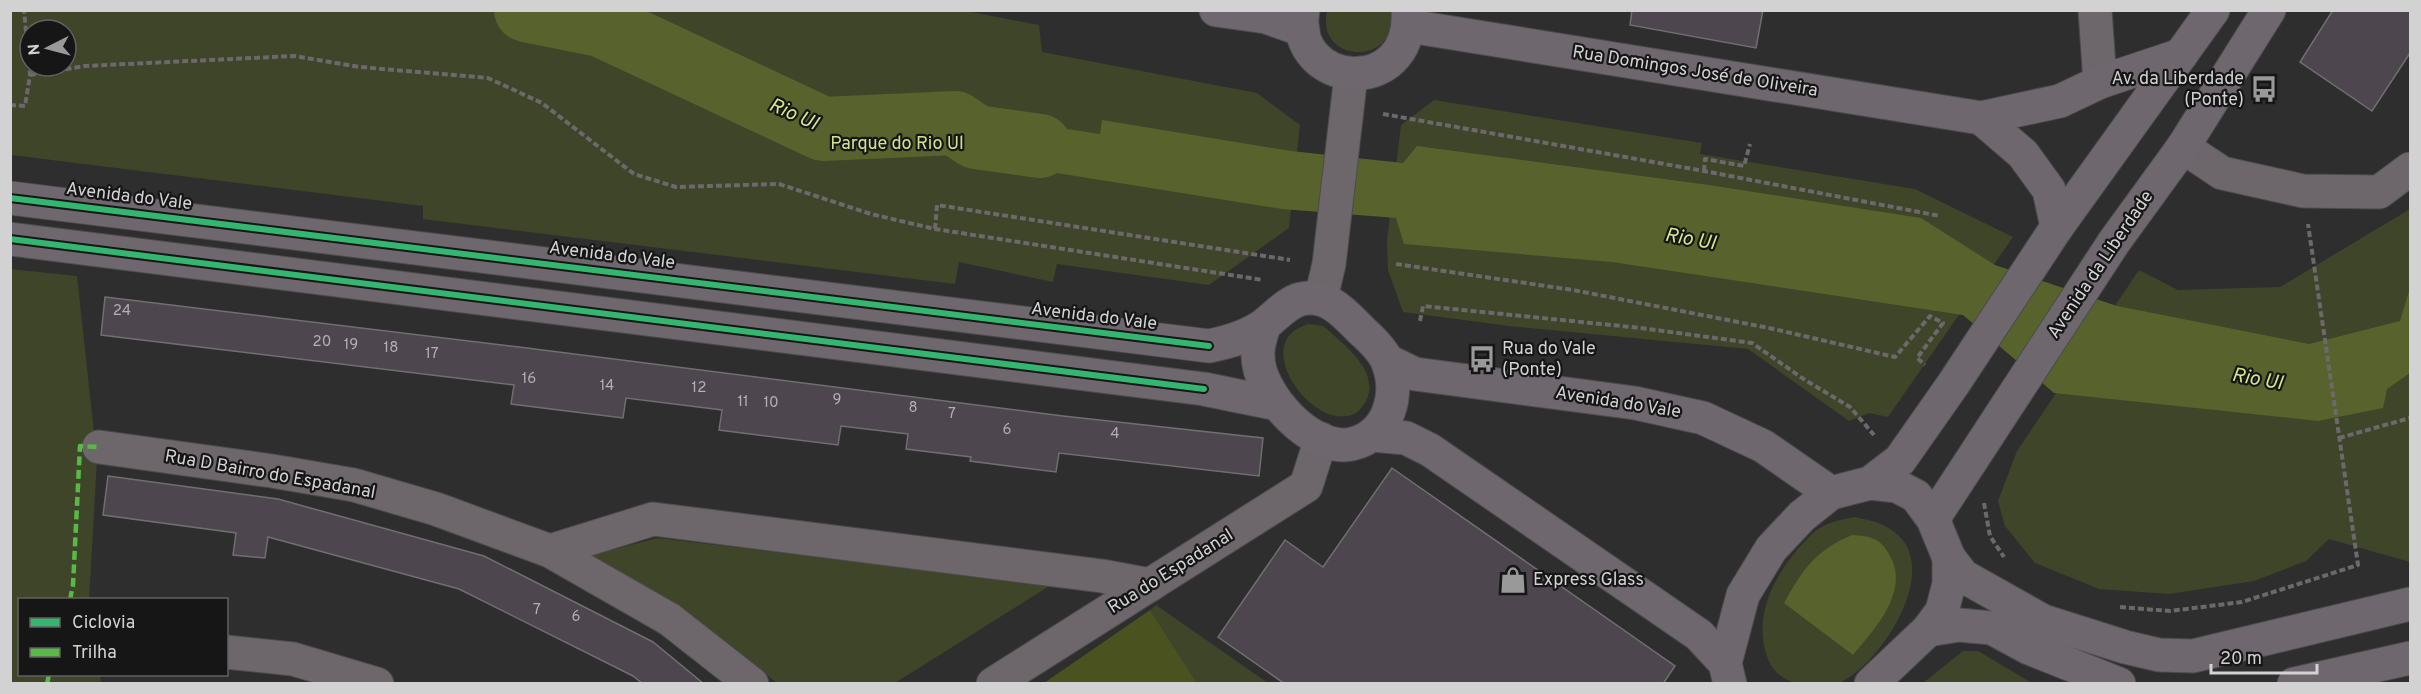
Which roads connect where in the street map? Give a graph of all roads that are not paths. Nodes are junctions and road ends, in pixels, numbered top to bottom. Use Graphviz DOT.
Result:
graph roads {
  1 [pos="1216,10"];
  2 [pos="2095,10"];
  3 [pos="2213,10"];
  4 [pos="2269,10"];
  5 [pos="1408,18"];
  6 [pos="1303,20"];
  7 [pos="2181,55"];
  8 [pos="1351,75"];
  9 [pos="2100,82"];
  10 [pos="1981,118"];
  11 [pos="2183,147"];
  12 [pos="2410,169"];
  13 [pos="10,198"];
  14 [pos="2057,227"];
  15 [pos="10,239"];
  16 [pos="1321,298"];
  17 [pos="1264,324"];
  18 [pos="1388,361"];
  19 [pos="1278,404"];
  20 [pos="1372,435"];
  21 [pos="1321,439"];
  22 [pos="99,447"];
  23 [pos="1870,483"];
  24 [pos="1831,494"];
  25 [pos="1933,519"];
  26 [pos="550,551"];
  27 [pos="1949,558"];
  28 [pos="1150,585"];
  29 [pos="2410,604"];
  30 [pos="1928,630"];
  31 [pos="228,652"];
  32 [pos="2410,658"];
  33 [pos="1727,673"];
  34 [pos="377,684"];
  35 [pos="752,684"];
  36 [pos="993,684"];
  37 [pos="1871,684"];
  38 [pos="2119,684"];
  39 [pos="2294,684"];
  1 -- 6 [label="main road"];
  2 -- 9 [label="street"];
  3 -- 7 [label="main road"];
  4 -- 11 [label="main road, Avenida da Liberdade"];
  5 -- 8 [label="main road, Rua Domingos José de Oliveira"];
  5 -- 10 [label="main road, Rua Domingos José de Oliveira"];
  6 -- 8 [label="main road"];
  7 -- 9 [label="main road, Rua Domingos José de Oliveira"];
  7 -- 14 [label="main road"];
  8 -- 16 [label="street"];
  9 -- 10 [label="main road, Rua Domingos José de Oliveira"];
  10 -- 14 [label="main road"];
  11 -- 12 [label="street"];
  11 -- 25 [label="main road, Avenida da Liberdade"];
  13 -- 17 [label="main road, Avenida do Vale"];
  14 -- 23 [label="main road"];
  15 -- 19 [label="main road"];
  16 -- 17 [label="main road, Avenida do Vale"];
  16 -- 18 [label="main road, Avenida do Vale"];
  17 -- 19 [label="main road"];
  18 -- 20 [label="main road, Avenida do Vale"];
  18 -- 24 [label="main road, Avenida do Vale"];
  19 -- 21 [label="main road"];
  20 -- 21 [label="main road"];
  20 -- 33 [label="main road"];
  21 -- 28 [label="street, Rua do Espadanal"];
  22 -- 26 [label="street, Rua D Bairro do Espadanal"];
  23 -- 24 [label="main road"];
  23 -- 25 [label="main road"];
  24 -- 33 [label="main road"];
  25 -- 27 [label="main road"];
  26 -- 28 [label="street"];
  26 -- 35 [label="street, Rua D Bairro do Espadanal"];
  27 -- 29 [label="main road"];
  27 -- 30 [label="main road"];
  28 -- 36 [label="street, Rua do Espadanal"];
  30 -- 37 [label="main road"];
  30 -- 38 [label="main road"];
  31 -- 34 [label="street"];
  32 -- 39 [label="main road"];
}
